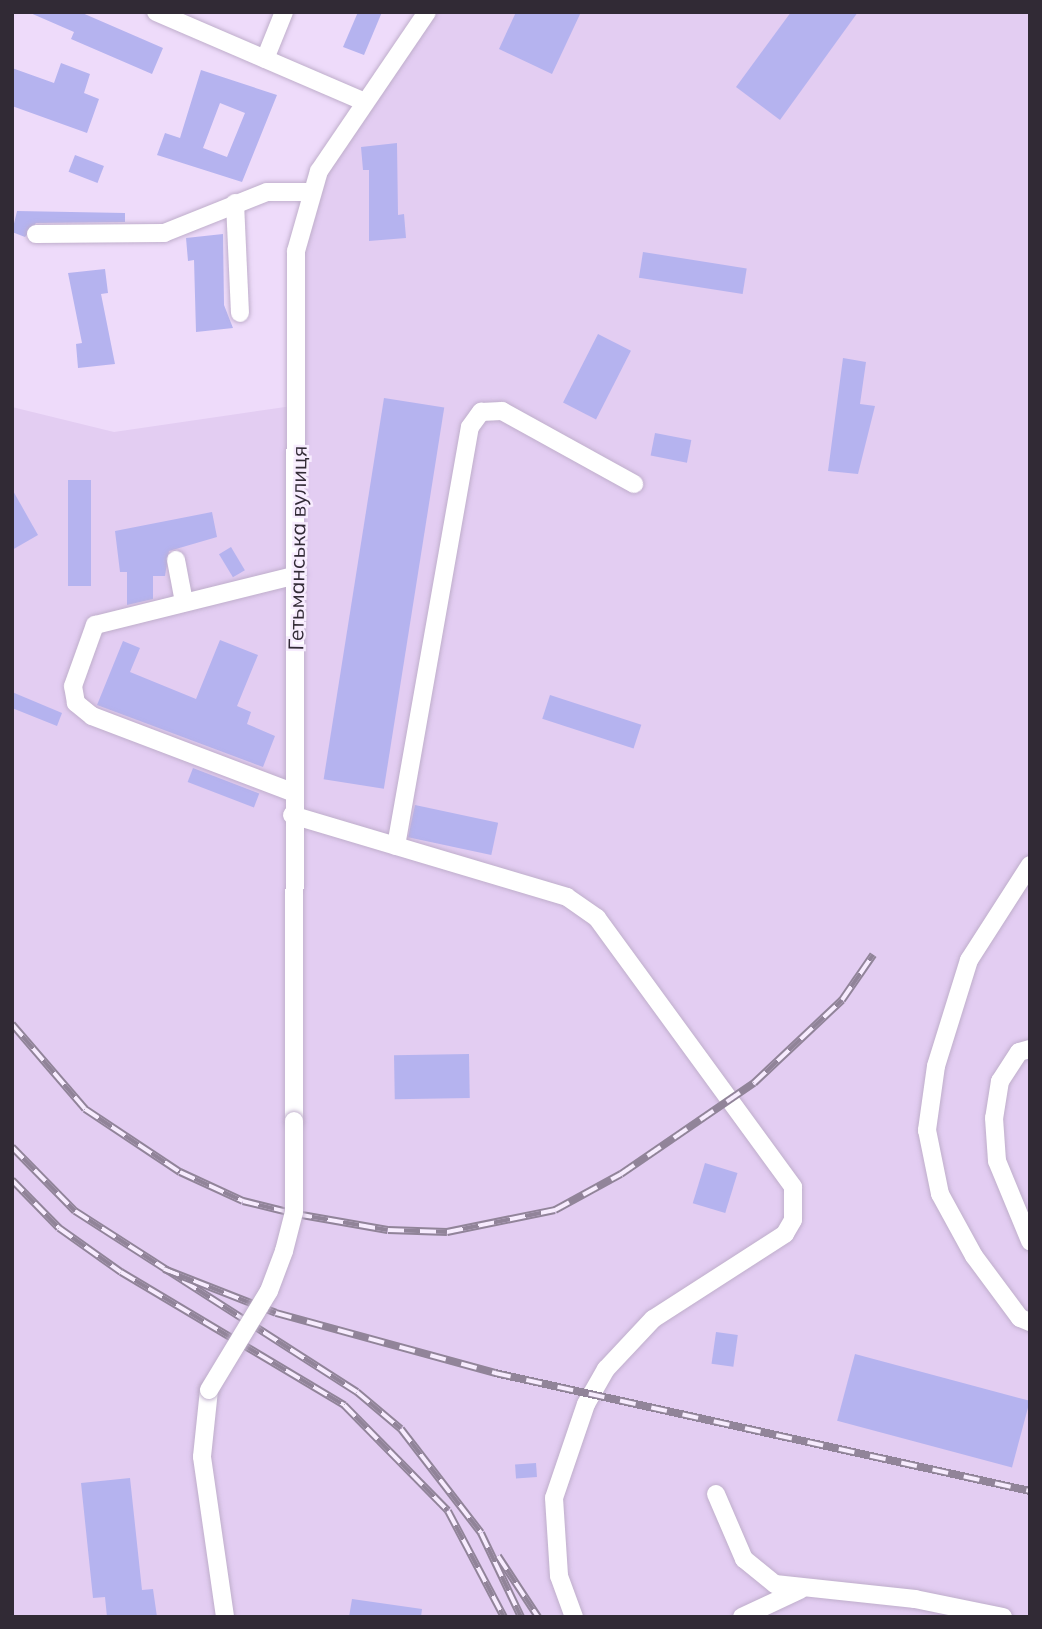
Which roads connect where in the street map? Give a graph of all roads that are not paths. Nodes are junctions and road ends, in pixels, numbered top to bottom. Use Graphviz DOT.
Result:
graph roads {
  1 [pos="284,12"];
  2 [pos="427,12"];
  3 [pos="164,14"];
  4 [pos="265,59"];
  5 [pos="363,101"];
  6 [pos="309,192"];
  7 [pos="235,203"];
  8 [pos="36,234"];
  9 [pos="240,313"];
  10 [pos="634,484"];
  11 [pos="176,560"];
  12 [pos="297,575"];
  13 [pos="184,602"];
  14 [pos="292,792"];
  15 [pos="292,815"];
  16 [pos="396,846"];
  17 [pos="1030,865"];
  18 [pos="1030,1049"];
  19 [pos="1030,1241"];
  20 [pos="1030,1322"];
  21 [pos="716,1494"];
  22 [pos="800,1590"];
  23 [pos="225,1617"];
  24 [pos="574,1617"];
  25 [pos="742,1617"];
  26 [pos="1003,1617"];
  1 -- 4 [label="street"];
  2 -- 5 [label="street, Гетьманська вулиця"];
  3 -- 4 [label="street"];
  4 -- 5 [label="street"];
  5 -- 6 [label="street, Гетьманська вулиця"];
  6 -- 7 [label="street"];
  6 -- 12 [label="street, Гетьманська вулиця"];
  7 -- 8 [label="street"];
  7 -- 9 [label="street"];
  10 -- 16 [label="street"];
  11 -- 13 [label="street"];
  12 -- 13 [label="street"];
  12 -- 14 [label="street, Гетьманська вулиця"];
  13 -- 14 [label="street"];
  14 -- 15 [label="street, Гетьманська вулиця"];
  15 -- 16 [label="street"];
  15 -- 23 [label="street, Гетьманська вулиця, bridge"];
  16 -- 24 [label="street"];
  17 -- 20 [label="street"];
  18 -- 19 [label="street"];
  21 -- 22 [label="street"];
  22 -- 25 [label="street"];
  22 -- 26 [label="street"];
}
